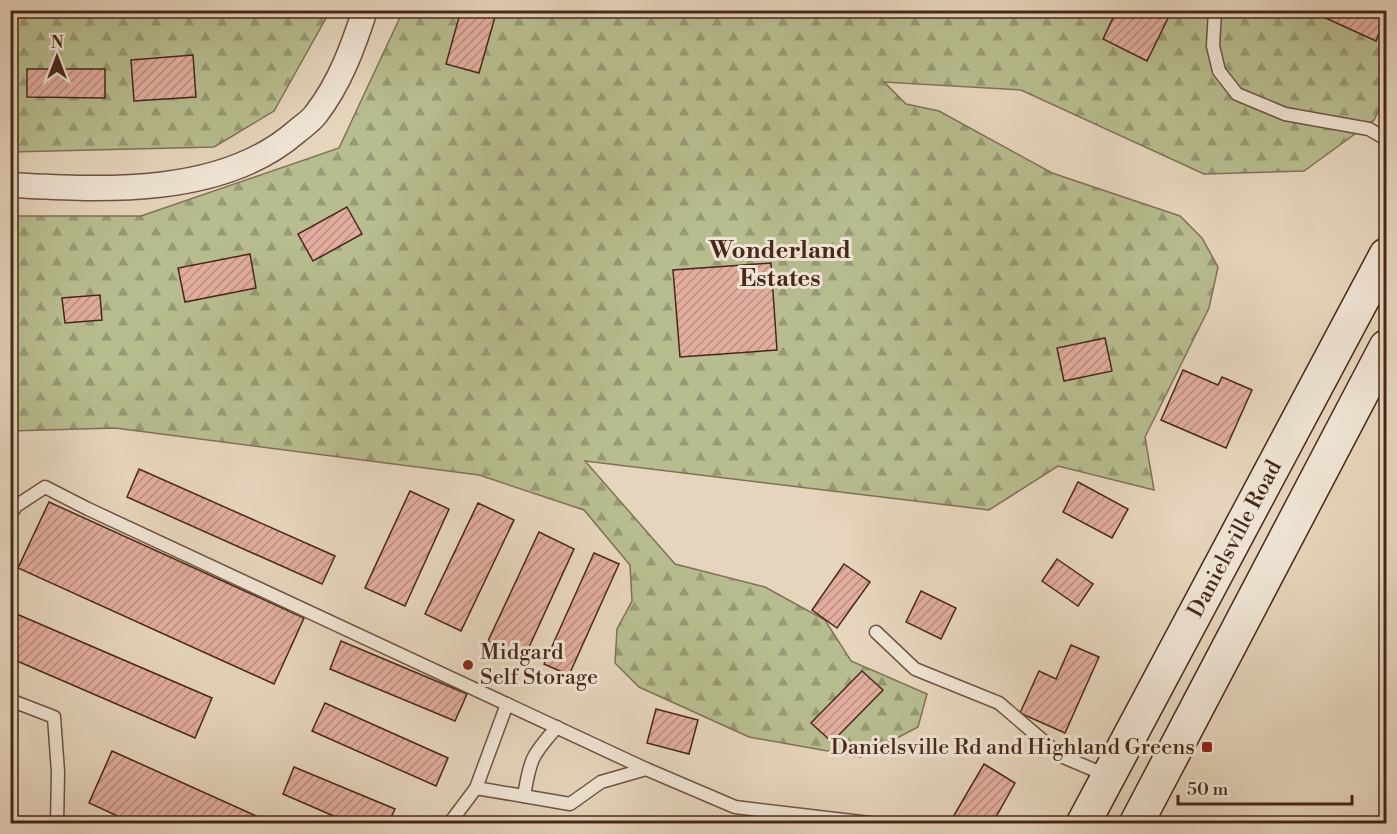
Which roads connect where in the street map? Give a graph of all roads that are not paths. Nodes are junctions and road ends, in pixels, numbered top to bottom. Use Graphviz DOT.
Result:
graph roads {
  1 [pos="365,10"];
  2 [pos="1215,10"];
  3 [pos="1386,139"];
  4 [pos="10,185"];
  5 [pos="1386,255"];
  6 [pos="1386,347"];
  7 [pos="10,516"];
  8 [pos="876,632"];
  9 [pos="10,700"];
  10 [pos="507,704"];
  11 [pos="557,727"];
  12 [pos="646,769"];
  13 [pos="1108,776"];
  14 [pos="476,788"];
  15 [pos="524,796"];
  16 [pos="1150,809"];
  17 [pos="57,824"];
  18 [pos="449,824"];
  19 [pos="878,824"];
  20 [pos="1083,824"];
  21 [pos="1136,824"];
  1 -- 4 [label="street"];
  2 -- 3 [label="lane"];
  5 -- 13 [label="main road, Danielsville Road"];
  6 -- 16 [label="main road, Danielsville Road"];
  7 -- 10 [label="lane"];
  8 -- 13 [label="lane"];
  9 -- 17 [label="lane"];
  10 -- 11 [label="lane"];
  10 -- 14 [label="lane"];
  11 -- 12 [label="lane"];
  11 -- 15 [label="lane"];
  12 -- 15 [label="lane"];
  12 -- 19 [label="lane"];
  13 -- 20 [label="main road, Danielsville Road"];
  14 -- 15 [label="lane"];
  14 -- 18 [label="lane"];
  16 -- 21 [label="main road, Danielsville Road"];
}
